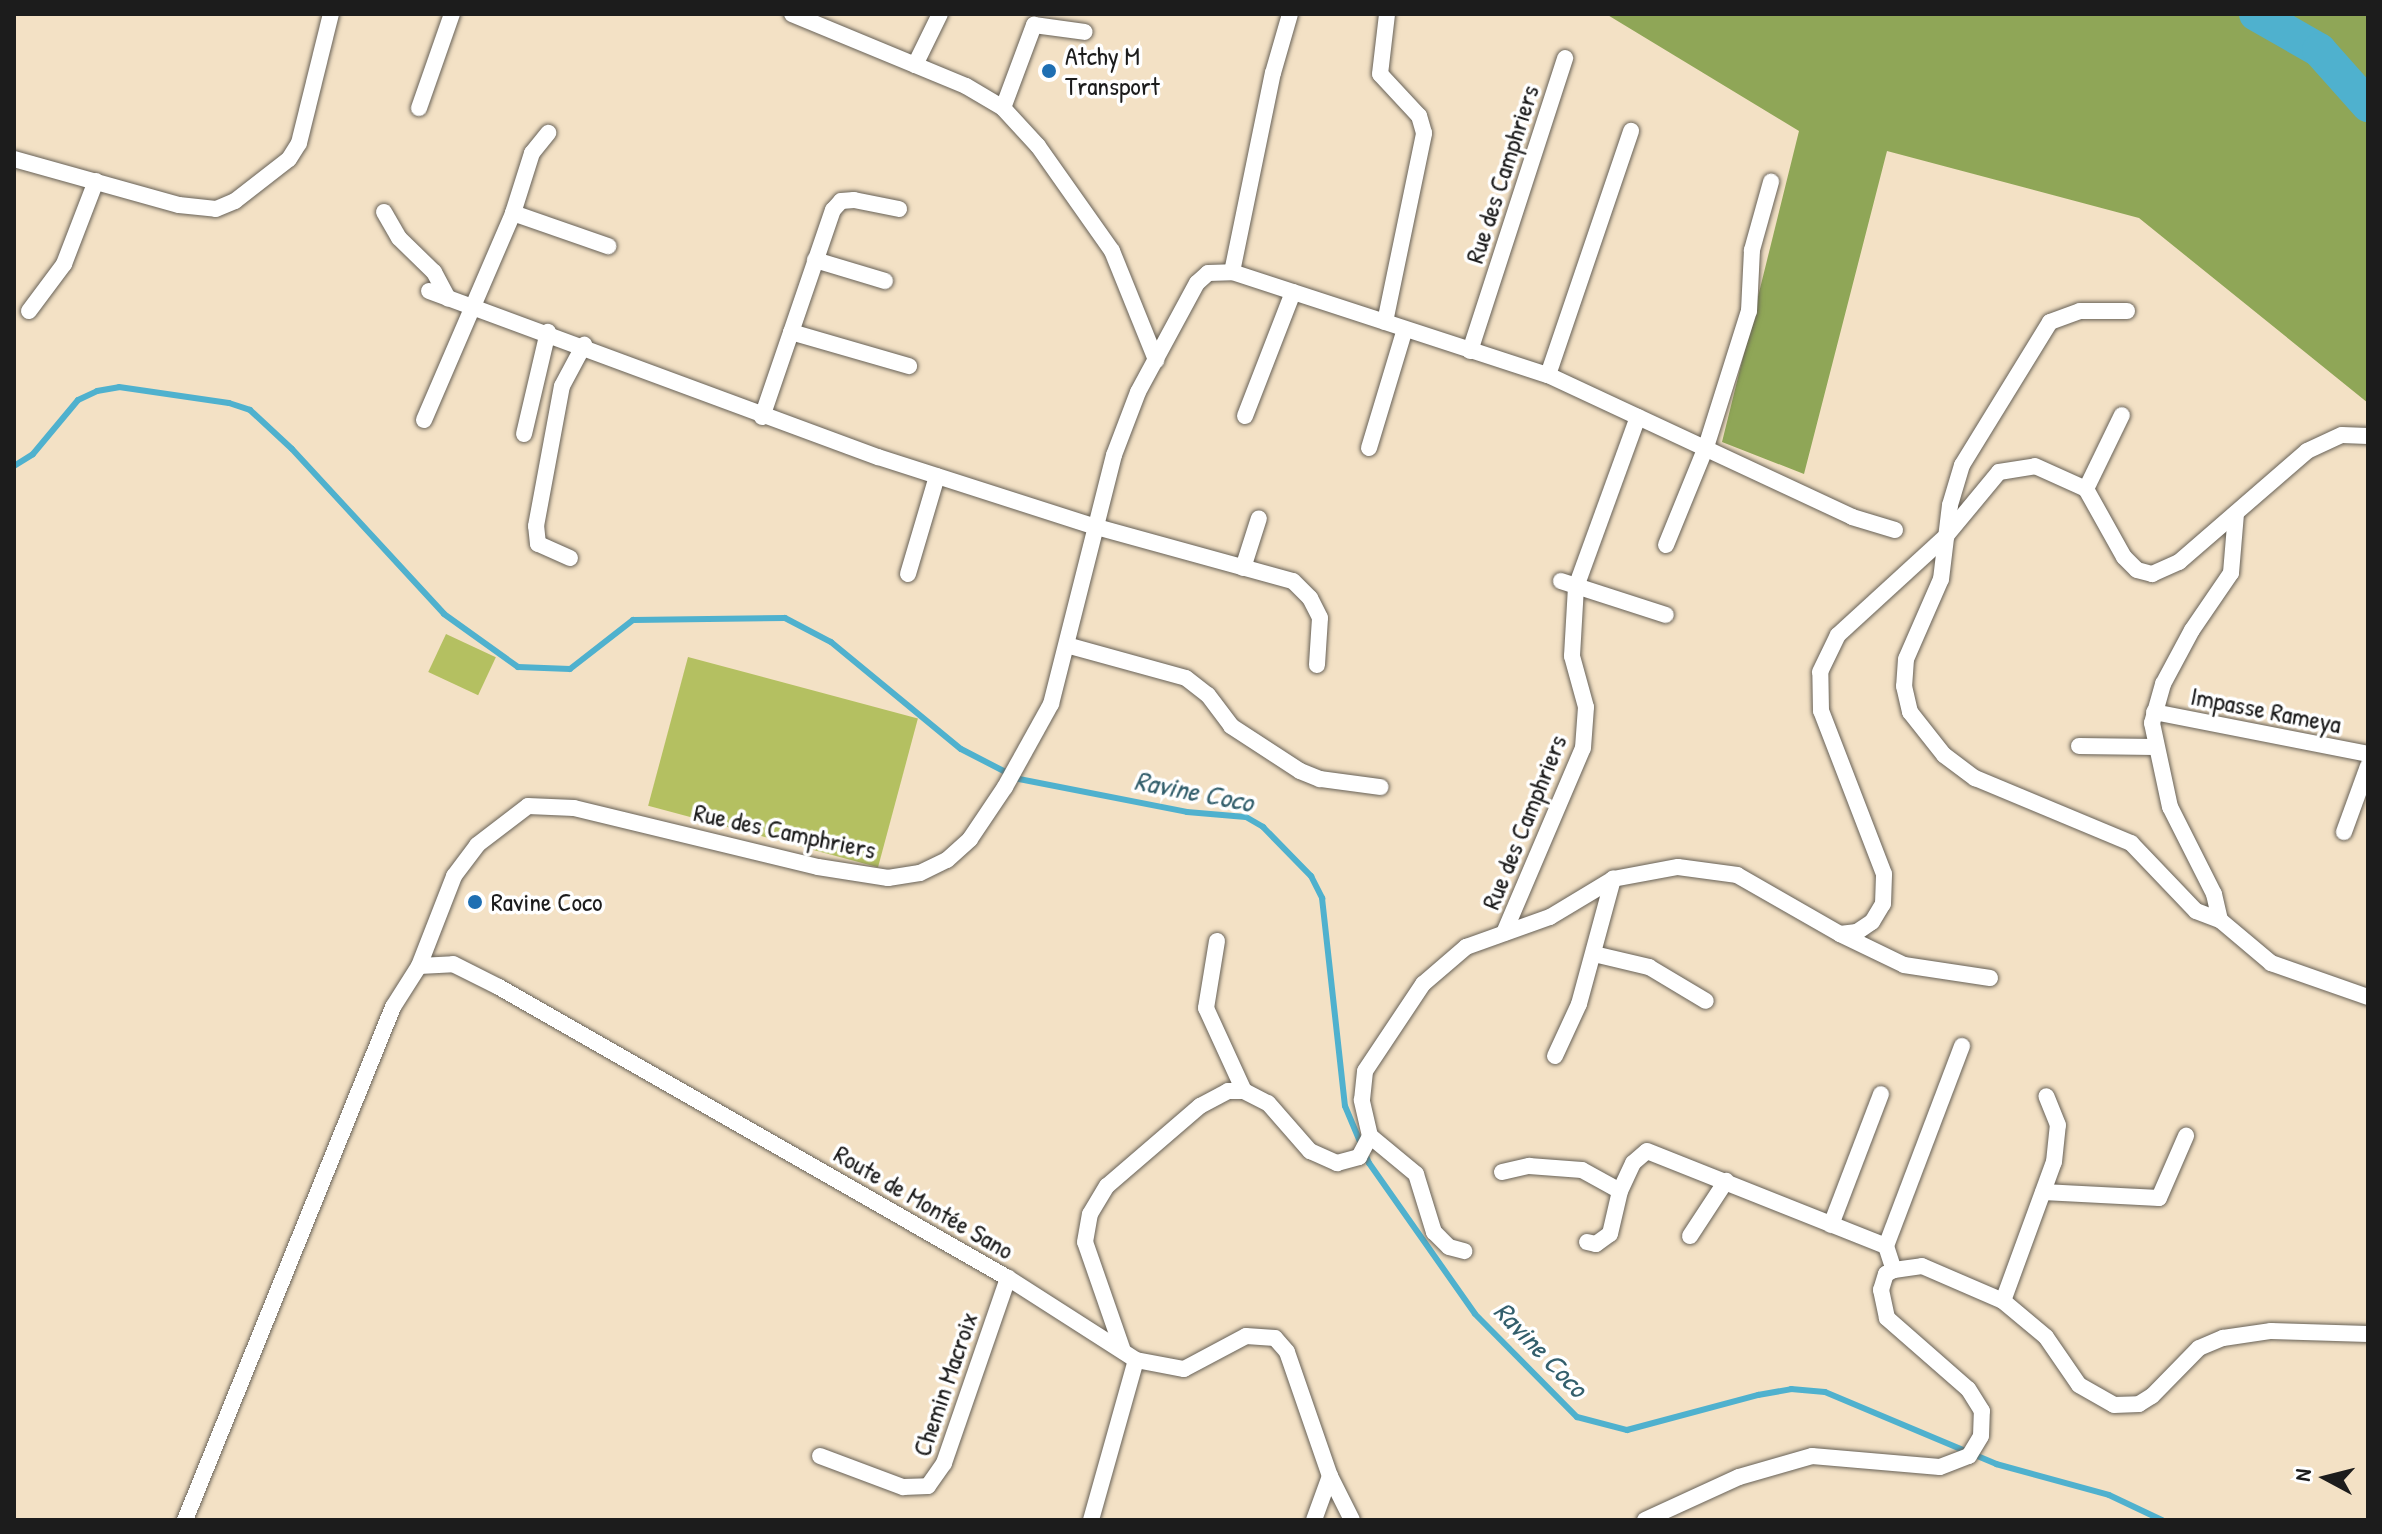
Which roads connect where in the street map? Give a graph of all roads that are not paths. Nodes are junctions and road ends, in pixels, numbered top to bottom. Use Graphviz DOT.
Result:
graph roads {
  1 [pos="331,14"];
  2 [pos="452,14"];
  3 [pos="792,14"];
  4 [pos="940,14"];
  5 [pos="1290,14"];
  6 [pos="1387,14"];
  7 [pos="1085,32"];
  8 [pos="1565,58"];
  9 [pos="915,65"];
  10 [pos="419,108"];
  11 [pos="1003,108"];
  12 [pos="1631,131"];
  13 [pos="548,133"];
  14 [pos="14,159"];
  15 [pos="96,181"];
  16 [pos="1771,182"];
  17 [pos="899,209"];
  18 [pos="384,212"];
  19 [pos="513,213"];
  20 [pos="608,246"];
  21 [pos="815,260"];
  22 [pos="1232,272"];
  23 [pos="885,281"];
  24 [pos="429,291"];
  25 [pos="1293,292"];
  26 [pos="448,298"];
  27 [pos="475,308"];
  28 [pos="29,311"];
  29 [pos="2127,311"];
  30 [pos="1385,322"];
  31 [pos="1405,329"];
  32 [pos="548,332"];
  33 [pos="791,332"];
  34 [pos="584,345"];
  35 [pos="1470,351"];
  36 [pos="1156,360"];
  37 [pos="909,366"];
  38 [pos="1548,375"];
  39 [pos="2122,415"];
  40 [pos="1245,416"];
  41 [pos="762,417"];
  42 [pos="1638,417"];
  43 [pos="424,420"];
  44 [pos="524,434"];
  45 [pos="2368,436"];
  46 [pos="1706,447"];
  47 [pos="1369,448"];
  48 [pos="937,476"];
  49 [pos="2086,489"];
  50 [pos="2236,513"];
  51 [pos="1259,518"];
  52 [pos="1093,526"];
  53 [pos="1895,530"];
  54 [pos="1946,536"];
  55 [pos="1666,545"];
  56 [pos="570,558"];
  57 [pos="1243,568"];
  58 [pos="908,574"];
  59 [pos="1568,584"];
  60 [pos="1666,615"];
  61 [pos="1070,646"];
  62 [pos="1317,665"];
  63 [pos="2154,712"];
  64 [pos="2079,746"];
  65 [pos="2154,747"];
  66 [pos="2368,754"];
  67 [pos="2368,766"];
  68 [pos="1380,787"];
  69 [pos="2344,832"];
  70 [pos="1613,879"];
  71 [pos="2220,920"];
  72 [pos="1504,933"];
  73 [pos="1840,934"];
  74 [pos="1217,941"];
  75 [pos="1594,954"];
  76 [pos="419,966"];
  77 [pos="1990,978"];
  78 [pos="2368,997"];
  79 [pos="1706,1001"];
  80 [pos="1962,1046"];
  81 [pos="1555,1056"];
  82 [pos="1244,1091"];
  83 [pos="1881,1094"];
  84 [pos="2046,1096"];
  85 [pos="1370,1136"];
  86 [pos="2186,1136"];
  87 [pos="1502,1172"];
  88 [pos="1726,1181"];
  89 [pos="1620,1191"];
  90 [pos="2043,1192"];
  91 [pos="1831,1225"];
  92 [pos="1690,1236"];
  93 [pos="1587,1242"];
  94 [pos="1886,1246"];
  95 [pos="1464,1251"];
  96 [pos="1894,1270"];
  97 [pos="1008,1278"];
  98 [pos="2003,1301"];
  99 [pos="2368,1334"];
  100 [pos="1130,1356"];
  101 [pos="820,1456"];
  102 [pos="1330,1476"];
  103 [pos="185,1520"];
  104 [pos="1091,1520"];
  105 [pos="1314,1520"];
  106 [pos="1352,1520"];
  107 [pos="1645,1520"];
  1 -- 15 [label="street"];
  2 -- 10 [label="street"];
  3 -- 9 [label="street"];
  4 -- 9 [label="street"];
  5 -- 22 [label="street"];
  6 -- 30 [label="street"];
  7 -- 11 [label="street"];
  8 -- 35 [label="street, Rue des Camphriers"];
  9 -- 11 [label="street"];
  11 -- 36 [label="street"];
  12 -- 38 [label="street"];
  13 -- 19 [label="street"];
  14 -- 15 [label="street"];
  15 -- 28 [label="street"];
  16 -- 46 [label="street"];
  17 -- 21 [label="street"];
  18 -- 26 [label="street"];
  19 -- 20 [label="street"];
  19 -- 27 [label="street"];
  21 -- 23 [label="street"];
  21 -- 33 [label="street"];
  22 -- 25 [label="street"];
  22 -- 36 [label="street, Rue des Camphriers"];
  24 -- 26 [label="street"];
  25 -- 30 [label="street"];
  25 -- 40 [label="street"];
  26 -- 27 [label="street"];
  27 -- 32 [label="street"];
  27 -- 43 [label="street"];
  29 -- 54 [label="street"];
  30 -- 31 [label="street"];
  31 -- 35 [label="street"];
  31 -- 47 [label="street"];
  32 -- 34 [label="street"];
  32 -- 44 [label="street"];
  33 -- 37 [label="street"];
  33 -- 41 [label="street"];
  34 -- 41 [label="street"];
  34 -- 56 [label="street"];
  35 -- 38 [label="street"];
  36 -- 52 [label="street, Rue des Camphriers"];
  38 -- 42 [label="street"];
  39 -- 49 [label="street"];
  41 -- 48 [label="street"];
  42 -- 46 [label="street"];
  42 -- 59 [label="street, Rue des Camphriers"];
  45 -- 50 [label="street"];
  46 -- 53 [label="street"];
  46 -- 55 [label="street"];
  48 -- 52 [label="street"];
  48 -- 58 [label="street"];
  49 -- 50 [label="street"];
  49 -- 54 [label="street"];
  50 -- 63 [label="street, Impasse Rameya"];
  51 -- 57 [label="street"];
  52 -- 57 [label="street"];
  52 -- 61 [label="street, Rue des Camphriers"];
  54 -- 71 [label="street"];
  54 -- 73 [label="street"];
  57 -- 62 [label="street"];
  59 -- 60 [label="street"];
  59 -- 72 [label="street, Rue des Camphriers"];
  61 -- 68 [label="street"];
  61 -- 76 [label="street, Rue des Camphriers"];
  63 -- 65 [label="street, Impasse Rameya"];
  63 -- 66 [label="street, Impasse Rameya"];
  64 -- 65 [label="street"];
  65 -- 71 [label="street, Impasse Rameya"];
  67 -- 69 [label="street"];
  70 -- 72 [label="street"];
  70 -- 73 [label="street"];
  70 -- 75 [label="street"];
  71 -- 78 [label="street"];
  72 -- 85 [label="street"];
  73 -- 77 [label="street"];
  74 -- 82 [label="street"];
  75 -- 79 [label="street"];
  75 -- 81 [label="street"];
  76 -- 97 [label="street, Route de Montée Sano"];
  76 -- 103 [label="street"];
  80 -- 94 [label="street"];
  82 -- 85 [label="street"];
  82 -- 100 [label="street"];
  83 -- 91 [label="street"];
  84 -- 90 [label="street"];
  85 -- 95 [label="street"];
  86 -- 90 [label="street"];
  87 -- 89 [label="street"];
  88 -- 89 [label="street"];
  88 -- 91 [label="street"];
  88 -- 92 [label="street"];
  89 -- 93 [label="street"];
  90 -- 98 [label="street"];
  91 -- 94 [label="street"];
  94 -- 96 [label="street"];
  96 -- 98 [label="street"];
  96 -- 107 [label="street"];
  97 -- 100 [label="street, Route de Montée Sano"];
  97 -- 101 [label="street, Chemin Macroix"];
  98 -- 99 [label="street"];
  100 -- 102 [label="street, Route de Montée Sano"];
  100 -- 104 [label="street"];
  102 -- 105 [label="street"];
  102 -- 106 [label="street, Route de Montée Sano"];
}
